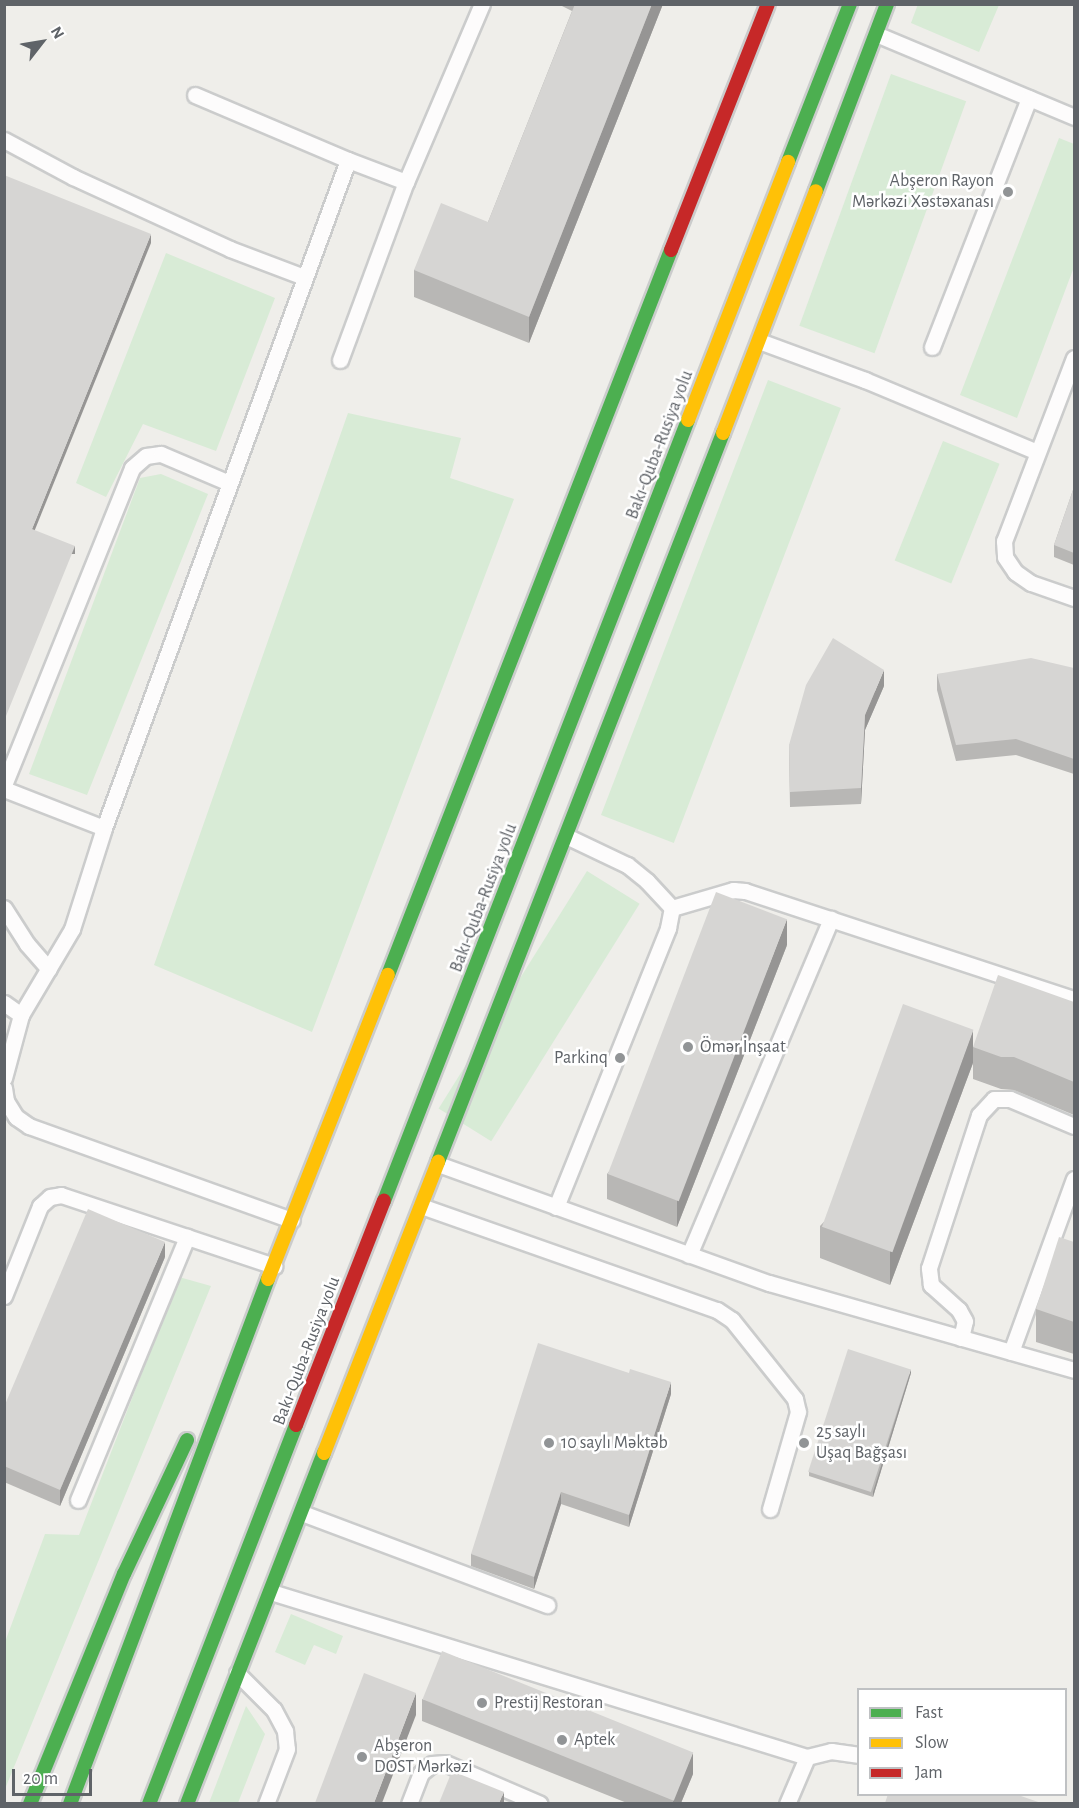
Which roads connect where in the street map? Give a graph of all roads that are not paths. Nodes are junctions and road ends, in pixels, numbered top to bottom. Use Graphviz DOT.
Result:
graph roads {
  1 [pos="482,4"];
  2 [pos="768,4"];
  3 [pos="850,4"];
  4 [pos="887,4"];
  5 [pos="876,33"];
  6 [pos="195,95"];
  7 [pos="1029,98"];
  8 [pos="1074,117"];
  9 [pos="4,140"];
  10 [pos="348,160"];
  11 [pos="406,182"];
  12 [pos="304,277"];
  13 [pos="759,341"];
  14 [pos="932,347"];
  15 [pos="1074,358"];
  16 [pos="339,360"];
  17 [pos="1036,452"];
  18 [pos="229,483"];
  19 [pos="1074,598"];
  20 [pos="4,787"];
  21 [pos="105,828"];
  22 [pos="566,836"];
  23 [pos="4,908"];
  24 [pos="672,908"];
  25 [pos="831,919"];
  26 [pos="48,969"];
  27 [pos="1074,999"];
  28 [pos="4,1003"];
  29 [pos="21,1015"];
  30 [pos="4,1078"];
  31 [pos="4,1088"];
  32 [pos="1074,1126"];
  33 [pos="438,1164"];
  34 [pos="1074,1179"];
  35 [pos="421,1206"];
  36 [pos="556,1207"];
  37 [pos="292,1220"];
  38 [pos="187,1237"];
  39 [pos="689,1255"];
  40 [pos="274,1266"];
  41 [pos="4,1296"];
  42 [pos="259,1303"];
  43 [pos="962,1338"];
  44 [pos="1011,1352"];
  45 [pos="1074,1370"];
  46 [pos="204,1407"];
  47 [pos="194,1428"];
  48 [pos="78,1500"];
  49 [pos="770,1509"];
  50 [pos="302,1513"];
  51 [pos="271,1592"];
  52 [pos="547,1605"];
  53 [pos="237,1673"];
  54 [pos="857,1755"];
  55 [pos="807,1757"];
  56 [pos="30,1803"];
  57 [pos="70,1803"];
  58 [pos="149,1803"];
  59 [pos="187,1803"];
  60 [pos="266,1803"];
  61 [pos="409,1803"];
  62 [pos="540,1803"];
  63 [pos="787,1803"];
  1 -- 11 [label="lane"];
  2 -- 37 [label="highway"];
  3 -- 58 [label="highway, Bakı-Quba-Rusiya yolu"];
  4 -- 5 [label="highway"];
  5 -- 7 [label="lane"];
  5 -- 13 [label="highway"];
  6 -- 10 [label="lane"];
  7 -- 8 [label="lane"];
  7 -- 14 [label="lane"];
  9 -- 12 [label="lane"];
  10 -- 11 [label="lane"];
  10 -- 12 [label="lane"];
  11 -- 16 [label="lane"];
  12 -- 18 [label="lane"];
  13 -- 17 [label="lane"];
  13 -- 22 [label="highway"];
  15 -- 17 [label="lane"];
  17 -- 19 [label="lane"];
  18 -- 20 [label="lane"];
  18 -- 21 [label="lane"];
  20 -- 21 [label="lane"];
  21 -- 26 [label="lane"];
  22 -- 24 [label="lane"];
  22 -- 33 [label="highway"];
  23 -- 26 [label="lane"];
  24 -- 25 [label="lane"];
  24 -- 36 [label="lane"];
  25 -- 27 [label="lane"];
  25 -- 39 [label="lane"];
  26 -- 29 [label="lane"];
  28 -- 29 [label="lane"];
  29 -- 30 [label="lane"];
  31 -- 37 [label="lane"];
  32 -- 43 [label="lane"];
  33 -- 35 [label="highway"];
  33 -- 36 [label="lane"];
  34 -- 44 [label="lane"];
  35 -- 49 [label="lane"];
  35 -- 50 [label="highway"];
  36 -- 39 [label="lane"];
  37 -- 40 [label="highway"];
  38 -- 40 [label="lane"];
  38 -- 41 [label="lane"];
  38 -- 48 [label="lane"];
  39 -- 43 [label="lane"];
  40 -- 42 [label="highway"];
  42 -- 46 [label="highway"];
  42 -- 57 [label="highway"];
  43 -- 44 [label="lane"];
  44 -- 45 [label="lane"];
  47 -- 56 [label="highway"];
  50 -- 51 [label="highway"];
  50 -- 52 [label="lane"];
  51 -- 53 [label="highway"];
  51 -- 55 [label="lane"];
  53 -- 59 [label="highway"];
  53 -- 60 [label="lane"];
  54 -- 55 [label="lane"];
  55 -- 63 [label="lane"];
  61 -- 62 [label="lane"];
}
